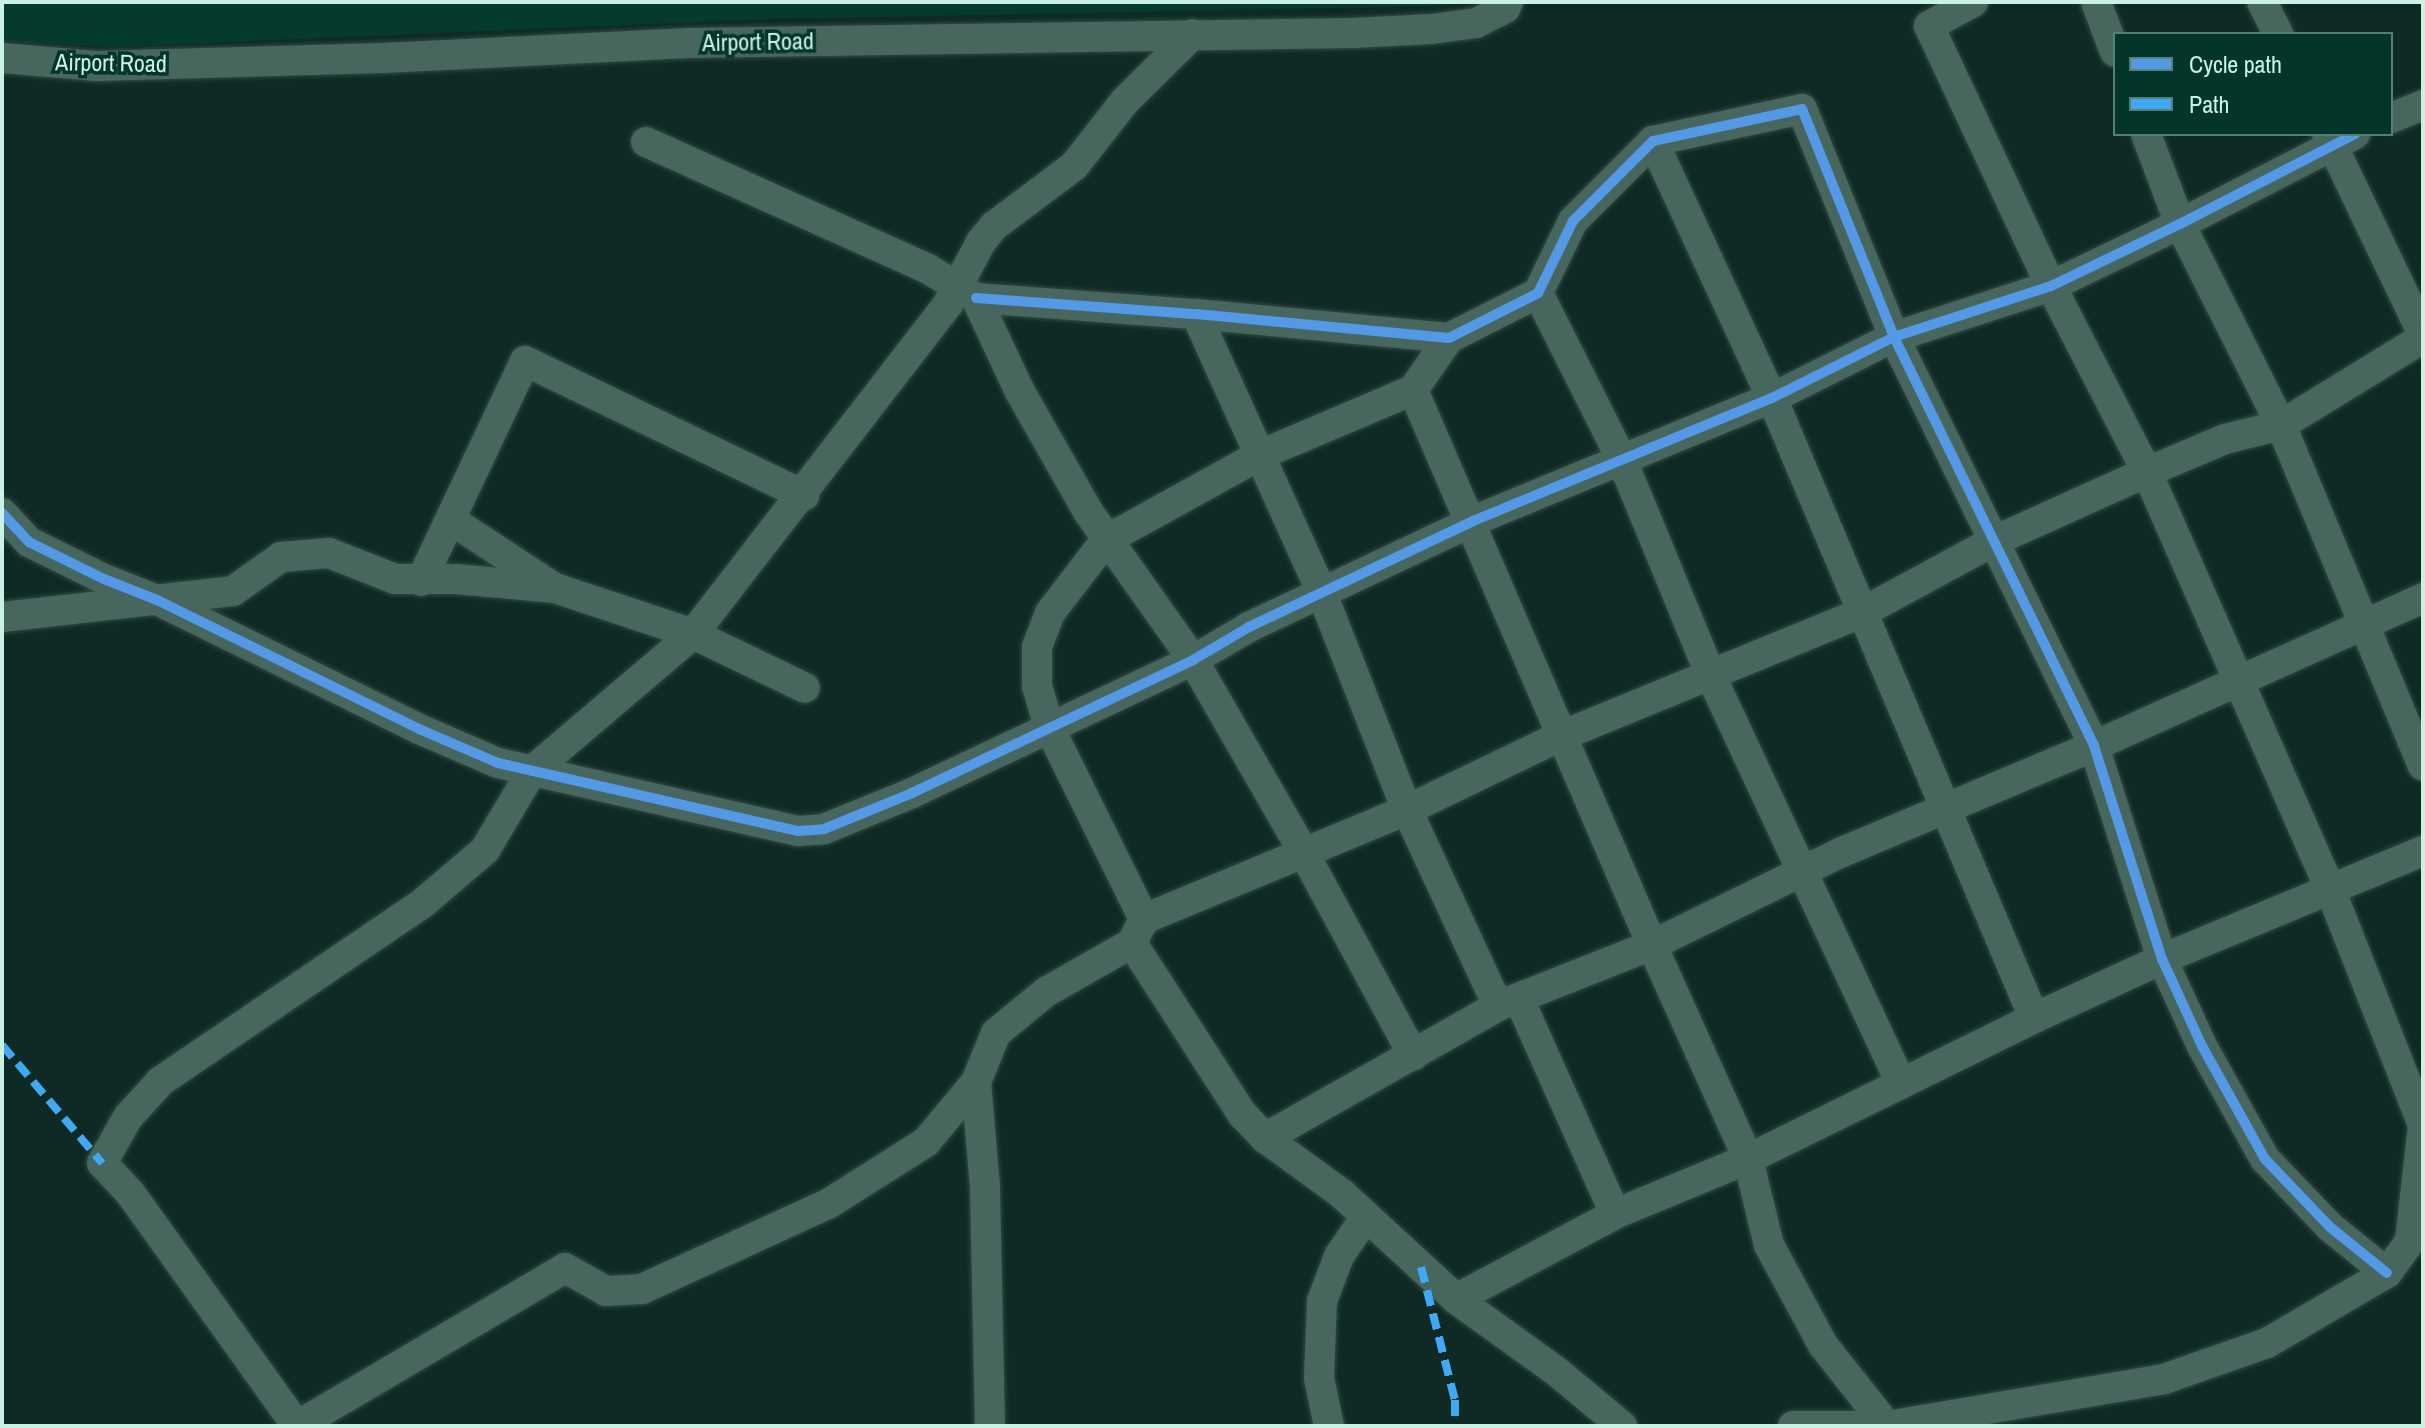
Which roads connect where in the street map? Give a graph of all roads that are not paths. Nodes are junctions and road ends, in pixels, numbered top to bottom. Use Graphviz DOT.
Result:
graph roads {
  1 [pos="1508,2"];
  2 [pos="1973,2"];
  3 [pos="2096,2"];
  4 [pos="2262,2"];
  5 [pos="2277,32"];
  6 [pos="1193,34"];
  7 [pos="2113,47"];
  8 [pos="2,58"];
  9 [pos="2423,105"];
  10 [pos="2393,117"];
  11 [pos="2147,136"];
  12 [pos="2337,138"];
  13 [pos="1653,141"];
  14 [pos="646,142"];
  15 [pos="2180,224"];
  16 [pos="2051,286"];
  17 [pos="968,292"];
  18 [pos="1538,293"];
  19 [pos="1196,314"];
  20 [pos="2423,336"];
  21 [pos="1894,337"];
  22 [pos="1449,338"];
  23 [pos="1413,390"];
  24 [pos="1772,398"];
  25 [pos="2281,425"];
  26 [pos="1260,455"];
  27 [pos="1622,460"];
  28 [pos="2147,472"];
  29 [pos="804,495"];
  30 [pos="2,513"];
  31 [pos="451,520"];
  32 [pos="1473,521"];
  33 [pos="1106,540"];
  34 [pos="1992,542"];
  35 [pos="421,581"];
  36 [pos="555,588"];
  37 [pos="1321,591"];
  38 [pos="2423,598"];
  39 [pos="157,600"];
  40 [pos="1863,612"];
  41 [pos="2,617"];
  42 [pos="2364,625"];
  43 [pos="693,634"];
  44 [pos="1193,660"];
  45 [pos="1711,676"];
  46 [pos="2237,681"];
  47 [pos="805,688"];
  48 [pos="1049,727"];
  49 [pos="1561,736"];
  50 [pos="2094,746"];
  51 [pos="2423,766"];
  52 [pos="532,771"];
  53 [pos="1407,810"];
  54 [pos="1945,811"];
  55 [pos="2423,851"];
  56 [pos="1304,853"];
  57 [pos="1803,872"];
  58 [pos="2330,889"];
  59 [pos="1138,931"];
  60 [pos="1652,945"];
  61 [pos="2162,959"];
  62 [pos="1509,1003"];
  63 [pos="2034,1018"];
  64 [pos="1413,1055"];
  65 [pos="976,1082"];
  66 [pos="1901,1084"];
  67 [pos="2423,1126"];
  68 [pos="1265,1138"];
  69 [pos="1748,1159"];
  70 [pos="1615,1214"];
  71 [pos="1365,1218"];
  72 [pos="2387,1273"];
  73 [pos="1456,1299"];
  74 [pos="297,1426"];
  75 [pos="990,1426"];
  76 [pos="1329,1426"];
  77 [pos="1622,1426"];
  78 [pos="1793,1426"];
  79 [pos="1887,1426"];
  1 -- 6 [label="street, Airport Road"];
  2 -- 16 [label="street"];
  3 -- 7 [label="street"];
  4 -- 5 [label="street"];
  6 -- 8 [label="street, Airport Road"];
  6 -- 17 [label="street"];
  9 -- 10 [label="street"];
  11 -- 15 [label="street"];
  12 -- 15 [label="street"];
  12 -- 20 [label="street"];
  13 -- 18 [label="street"];
  13 -- 21 [label="street"];
  13 -- 24 [label="street"];
  14 -- 17 [label="street"];
  15 -- 16 [label="street"];
  15 -- 25 [label="street"];
  16 -- 21 [label="street"];
  16 -- 28 [label="street"];
  17 -- 19 [label="street"];
  17 -- 29 [label="street"];
  17 -- 33 [label="street"];
  18 -- 22 [label="street"];
  18 -- 27 [label="street"];
  19 -- 22 [label="street"];
  19 -- 26 [label="street"];
  20 -- 25 [label="street"];
  21 -- 24 [label="street"];
  21 -- 34 [label="street"];
  22 -- 23 [label="street"];
  23 -- 26 [label="street"];
  23 -- 32 [label="street"];
  24 -- 27 [label="street"];
  24 -- 40 [label="street"];
  25 -- 28 [label="street"];
  25 -- 42 [label="street"];
  26 -- 33 [label="street"];
  26 -- 37 [label="street"];
  27 -- 32 [label="street"];
  27 -- 45 [label="street"];
  28 -- 34 [label="street"];
  28 -- 46 [label="street"];
  29 -- 31 [label="street"];
  29 -- 43 [label="street"];
  30 -- 39 [label="street"];
  31 -- 35 [label="street"];
  31 -- 36 [label="street"];
  32 -- 37 [label="street"];
  32 -- 49 [label="street"];
  33 -- 44 [label="street"];
  33 -- 48 [label="street"];
  34 -- 40 [label="street"];
  34 -- 50 [label="street"];
  35 -- 36 [label="street"];
  35 -- 39 [label="street"];
  36 -- 43 [label="street"];
  37 -- 44 [label="street"];
  37 -- 53 [label="street"];
  38 -- 42 [label="street"];
  39 -- 41 [label="street"];
  39 -- 52 [label="street"];
  40 -- 45 [label="street"];
  40 -- 54 [label="street"];
  42 -- 46 [label="street"];
  42 -- 51 [label="street"];
  43 -- 47 [label="street"];
  43 -- 52 [label="street"];
  44 -- 48 [label="street"];
  44 -- 56 [label="street"];
  45 -- 49 [label="street"];
  45 -- 57 [label="street"];
  46 -- 50 [label="street"];
  46 -- 58 [label="street"];
  48 -- 52 [label="street"];
  48 -- 59 [label="street"];
  49 -- 53 [label="street"];
  49 -- 60 [label="street"];
  50 -- 54 [label="street"];
  50 -- 61 [label="street"];
  52 -- 74 [label="street"];
  53 -- 56 [label="street"];
  53 -- 62 [label="street"];
  54 -- 57 [label="street"];
  54 -- 63 [label="street"];
  55 -- 58 [label="street"];
  56 -- 59 [label="street"];
  56 -- 64 [label="street"];
  57 -- 60 [label="street"];
  57 -- 66 [label="street"];
  58 -- 61 [label="street"];
  58 -- 67 [label="street"];
  59 -- 65 [label="street"];
  59 -- 68 [label="street"];
  60 -- 62 [label="street"];
  60 -- 69 [label="street"];
  61 -- 63 [label="street"];
  61 -- 72 [label="street"];
  62 -- 64 [label="street"];
  62 -- 70 [label="street"];
  63 -- 66 [label="street"];
  64 -- 68 [label="street"];
  65 -- 74 [label="street"];
  65 -- 75 [label="street"];
  66 -- 69 [label="street"];
  67 -- 72 [label="street"];
  68 -- 71 [label="street"];
  69 -- 70 [label="street"];
  69 -- 79 [label="street"];
  70 -- 73 [label="street"];
  71 -- 73 [label="street"];
  71 -- 76 [label="street"];
  72 -- 79 [label="street"];
  73 -- 77 [label="street"];
  78 -- 79 [label="street"];
}
